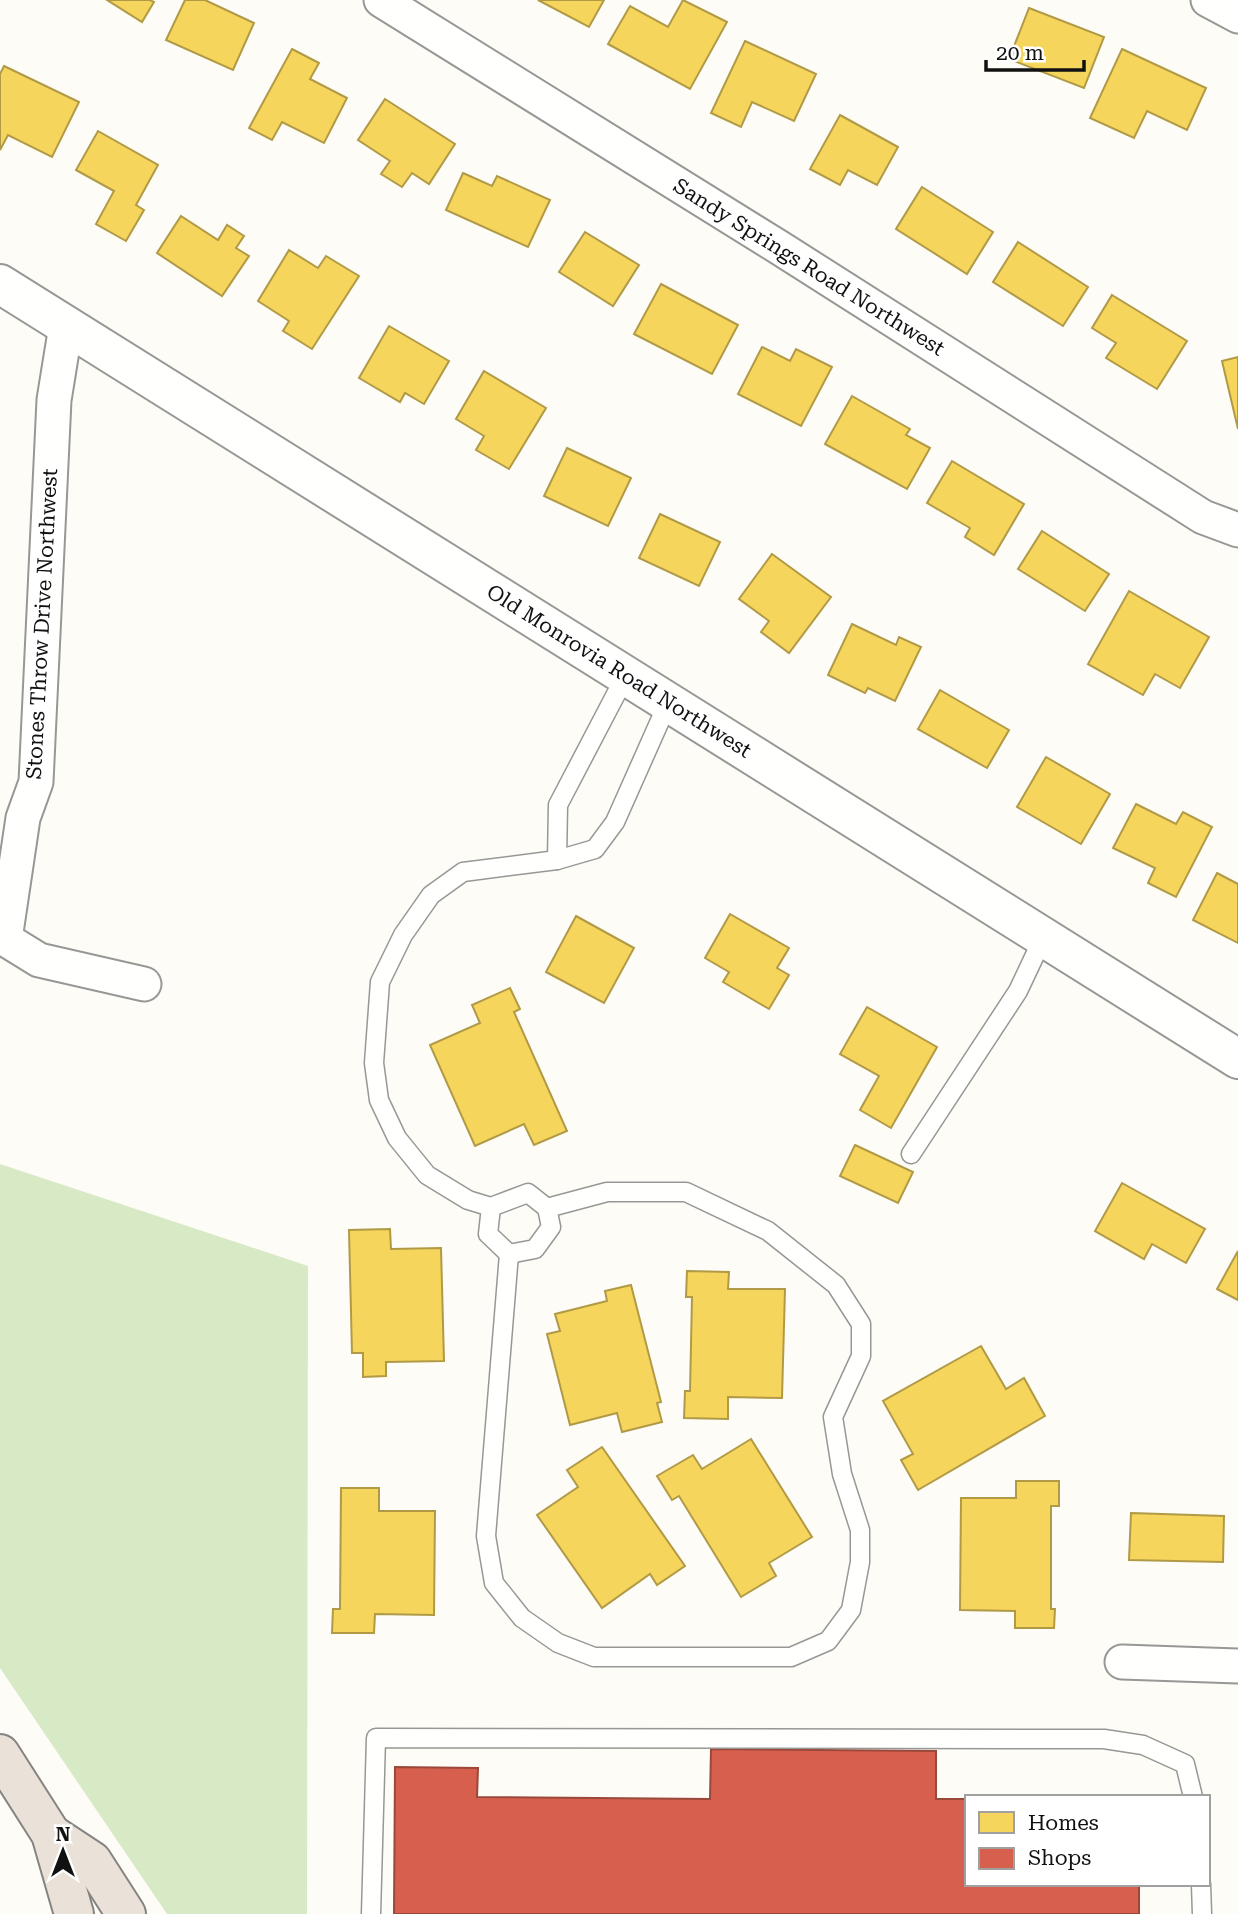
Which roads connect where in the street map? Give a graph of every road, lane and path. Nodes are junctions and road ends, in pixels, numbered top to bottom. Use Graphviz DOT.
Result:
graph roads {
  1 [pos="381,0"];
  2 [pos="1208,0"];
  3 [pos="1238,16"];
  4 [pos="0,284"];
  5 [pos="66,326"];
  6 [pos="1238,530"];
  7 [pos="626,675"];
  8 [pos="667,705"];
  9 [pos="557,860"];
  10 [pos="3,938"];
  11 [pos="1043,938"];
  12 [pos="144,984"];
  13 [pos="1238,1059"];
  14 [pos="911,1154"];
  15 [pos="491,1207"];
  16 [pos="547,1208"];
  17 [pos="509,1254"];
  18 [pos="1122,1661"];
  19 [pos="1238,1666"];
  20 [pos="0,1754"];
  21 [pos="1193,1795"];
  22 [pos="51,1833"];
  23 [pos="1201,1886"];
  24 [pos="74,1914"];
  25 [pos="126,1914"];
  26 [pos="371,1914"];
  27 [pos="1202,1914"];
  1 -- 6 [label="street, Sandy Springs Road Northwest"];
  2 -- 3 [label="street"];
  4 -- 5 [label="street, Old Monrovia Road Northwest"];
  5 -- 7 [label="street, Old Monrovia Road Northwest"];
  5 -- 10 [label="street, Stones Throw Drive Northwest"];
  7 -- 8 [label="street, Old Monrovia Road Northwest"];
  7 -- 9 [label="lane"];
  8 -- 9 [label="lane"];
  8 -- 11 [label="street, Old Monrovia Road Northwest"];
  9 -- 15 [label="lane"];
  10 -- 12 [label="street, Stones Throw Drive Northwest"];
  11 -- 13 [label="street, Old Monrovia Road Northwest"];
  11 -- 14 [label="lane"];
  15 -- 16 [label="lane"];
  15 -- 17 [label="lane"];
  16 -- 17 [label="lane"];
  16 -- 17 [label="lane"];
  18 -- 19 [label="street"];
  20 -- 22 [label="highway"];
  21 -- 26 [label="lane"];
  22 -- 24 [label="highway"];
  22 -- 25 [label="highway"];
  23 -- 27 [label="lane"];
}
